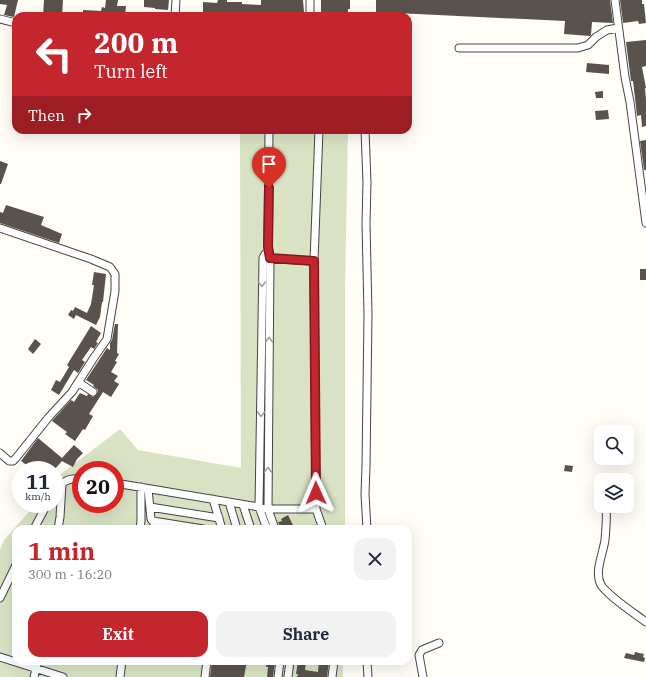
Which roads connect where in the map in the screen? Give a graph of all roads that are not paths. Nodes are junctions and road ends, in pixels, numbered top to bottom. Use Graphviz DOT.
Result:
graph roads {
  1 [pos="176,0"];
  2 [pos="310,0"];
  3 [pos="615,0"];
  4 [pos="176,12"];
  5 [pos="310,12"];
  6 [pos="0,19"];
  7 [pos="12,23"];
  8 [pos="618,28"];
  9 [pos="459,48"];
  10 [pos="269,134"];
  11 [pos="319,134"];
  12 [pos="366,134"];
  13 [pos="646,223"];
  14 [pos="0,228"];
  15 [pos="266,258"];
  16 [pos="314,261"];
  17 [pos="78,382"];
  18 [pos="93,392"];
  19 [pos="0,453"];
  20 [pos="124,485"];
  21 [pos="144,488"];
  22 [pos="213,499"];
  23 [pos="229,502"];
  24 [pos="244,504"];
  25 [pos="150,507"];
  26 [pos="259,507"];
  27 [pos="268,509"];
  28 [pos="316,509"];
  29 [pos="42,513"];
  30 [pos="60,513"];
  31 [pos="606,513"];
  32 [pos="219,518"];
  33 [pos="153,521"];
  34 [pos="36,525"];
  35 [pos="59,525"];
  36 [pos="140,525"];
  37 [pos="156,525"];
  38 [pos="178,525"];
  39 [pos="221,525"];
  40 [pos="236,525"];
  41 [pos="250,525"];
  42 [pos="266,525"];
  43 [pos="274,525"];
  44 [pos="322,525"];
  45 [pos="367,525"];
  46 [pos="12,573"];
  47 [pos="0,598"];
  48 [pos="646,622"];
  49 [pos="439,643"];
  50 [pos="0,657"];
  51 [pos="12,659"];
  52 [pos="37,665"];
  53 [pos="39,665"];
  54 [pos="122,665"];
  55 [pos="206,665"];
  56 [pos="280,665"];
  57 [pos="290,665"];
  58 [pos="334,665"];
  59 [pos="367,665"];
  60 [pos="34,677"];
  61 [pos="63,677"];
  62 [pos="120,677"];
  63 [pos="205,677"];
  64 [pos="278,677"];
  65 [pos="288,677"];
  66 [pos="332,677"];
  67 [pos="368,677"];
  68 [pos="423,677"];
  1 -- 4 [label="street"];
  2 -- 5 [label="street"];
  3 -- 8 [label="street"];
  6 -- 7 [label="street"];
  8 -- 9 [label="street"];
  8 -- 13 [label="street"];
  10 -- 15 [label="street"];
  11 -- 16 [label="street"];
  12 -- 45 [label="street"];
  14 -- 17 [label="street"];
  15 -- 16 [label="street"];
  15 -- 26 [label="street, one-way"];
  27 -- 15 [label="street, one-way"];
  16 -- 28 [label="street"];
  17 -- 18 [label="street"];
  17 -- 19 [label="street"];
  20 -- 21 [label="street"];
  21 -- 22 [label="street"];
  21 -- 25 [label="street"];
  21 -- 36 [label="street"];
  22 -- 23 [label="street"];
  22 -- 32 [label="street"];
  23 -- 24 [label="street"];
  23 -- 40 [label="street"];
  24 -- 26 [label="street"];
  24 -- 41 [label="street"];
  25 -- 32 [label="street"];
  25 -- 33 [label="street"];
  26 -- 27 [label="street"];
  26 -- 42 [label="street"];
  27 -- 28 [label="street"];
  27 -- 43 [label="street"];
  28 -- 44 [label="street"];
  29 -- 34 [label="street"];
  30 -- 35 [label="street"];
  31 -- 48 [label="street"];
  32 -- 39 [label="street"];
  33 -- 37 [label="street"];
  33 -- 38 [label="street"];
  46 -- 47 [label="street"];
  49 -- 68 [label="street"];
  50 -- 51 [label="street"];
  52 -- 60 [label="street"];
  53 -- 61 [label="street"];
  54 -- 62 [label="street"];
  55 -- 63 [label="street"];
  56 -- 64 [label="street"];
  57 -- 65 [label="street"];
  58 -- 66 [label="street"];
  59 -- 67 [label="street"];
}
